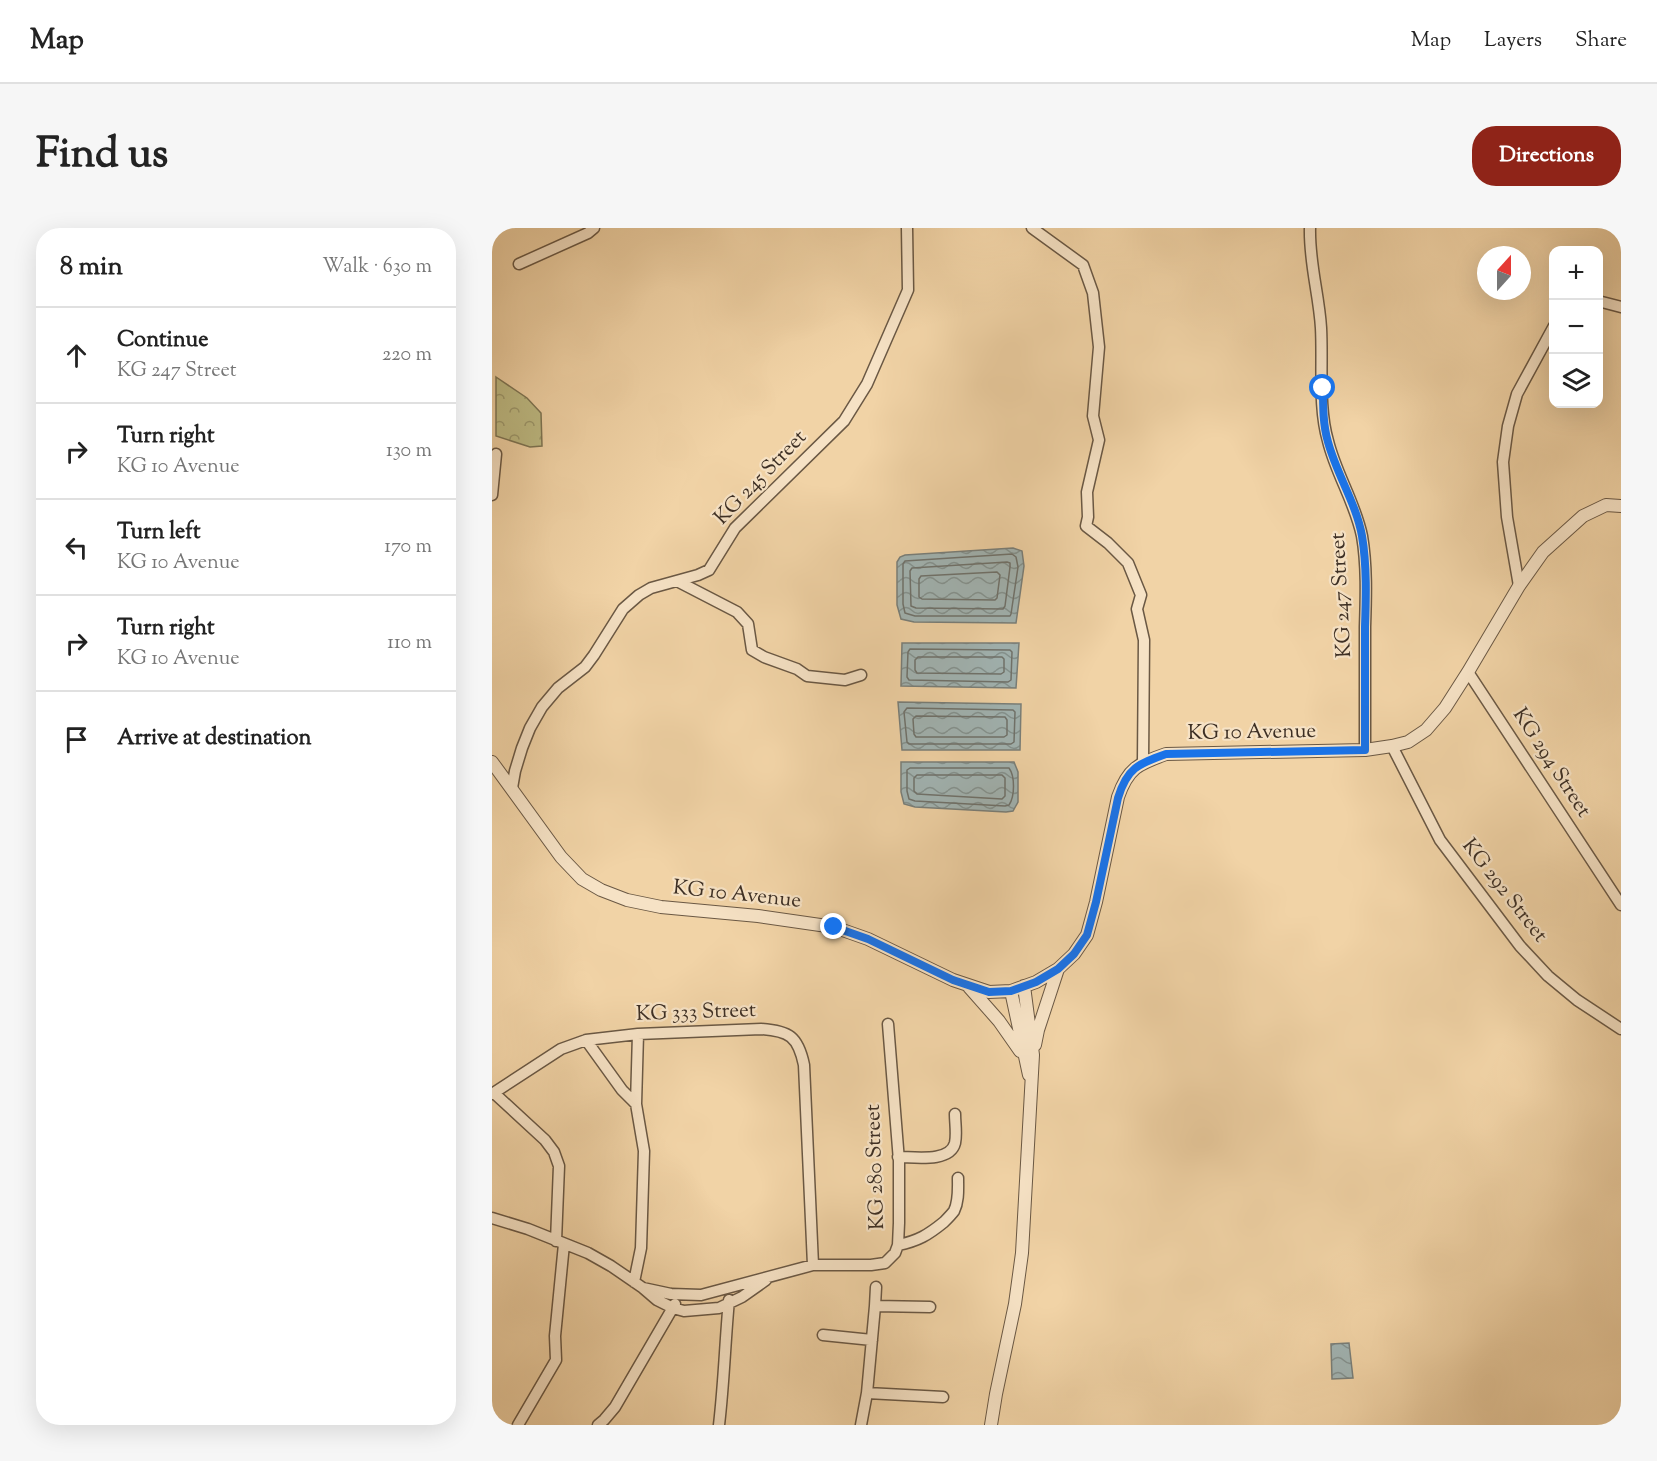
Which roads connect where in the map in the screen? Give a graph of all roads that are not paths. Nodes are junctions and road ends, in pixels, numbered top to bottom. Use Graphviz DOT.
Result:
graph roads {
  1 [pos="594,228"];
  2 [pos="907,228"];
  3 [pos="1032,228"];
  4 [pos="1310,228"];
  5 [pos="519,264"];
  6 [pos="1603,302"];
  7 [pos="1621,307"];
  8 [pos="1549,335"];
  9 [pos="496,454"];
  10 [pos="492,495"];
  11 [pos="1621,506"];
  12 [pos="677,581"];
  13 [pos="1519,586"];
  14 [pos="1468,672"];
  15 [pos="861,675"];
  16 [pos="1392,746"];
  17 [pos="1365,750"];
  18 [pos="492,762"];
  19 [pos="1143,762"];
  20 [pos="512,788"];
  21 [pos="1621,905"];
  22 [pos="1058,969"];
  23 [pos="969,986"];
  24 [pos="1024,986"];
  25 [pos="1011,991"];
  26 [pos="888,1024"];
  27 [pos="1621,1029"];
  28 [pos="638,1034"];
  29 [pos="586,1040"];
  30 [pos="1028,1056"];
  31 [pos="493,1094"];
  32 [pos="636,1104"];
  33 [pos="955,1114"];
  34 [pos="898,1157"];
  35 [pos="958,1178"];
  36 [pos="492,1218"];
  37 [pos="560,1243"];
  38 [pos="898,1245"];
  39 [pos="813,1265"];
  40 [pos="772,1276"];
  41 [pos="639,1285"];
  42 [pos="876,1287"];
  43 [pos="730,1288"];
  44 [pos="719,1291"];
  45 [pos="680,1295"];
  46 [pos="724,1306"];
  47 [pos="875,1306"];
  48 [pos="930,1307"];
  49 [pos="673,1308"];
  50 [pos="823,1335"];
  51 [pos="872,1340"];
  52 [pos="867,1393"];
  53 [pos="943,1397"];
  54 [pos="518,1425"];
  55 [pos="598,1425"];
  56 [pos="719,1425"];
  57 [pos="861,1425"];
  58 [pos="991,1425"];
  1 -- 5 [label="street"];
  2 -- 12 [label="street, KG 245 Street"];
  3 -- 19 [label="street"];
  4 -- 17 [label="street, KG 247 Street"];
  6 -- 7 [label="street"];
  8 -- 13 [label="street"];
  9 -- 10 [label="street"];
  11 -- 13 [label="street, KG 10 Avenue"];
  12 -- 15 [label="street"];
  12 -- 20 [label="street, KG 245 Street"];
  13 -- 14 [label="street, KG 10 Avenue"];
  14 -- 16 [label="street, KG 10 Avenue"];
  14 -- 21 [label="street, KG 294 Street"];
  16 -- 17 [label="street, KG 10 Avenue"];
  16 -- 27 [label="street, KG 292 Street"];
  17 -- 19 [label="street, KG 10 Avenue"];
  18 -- 20 [label="street, KG 10 Avenue"];
  19 -- 22 [label="street, KG 10 Avenue"];
  20 -- 23 [label="street, KG 10 Avenue"];
  22 -- 24 [label="street, KG 10 Avenue"];
  22 -- 30 [label="street"];
  23 -- 25 [label="street, KG 10 Avenue"];
  23 -- 30 [label="street"];
  24 -- 25 [label="street, KG 10 Avenue"];
  24 -- 30 [label="street"];
  25 -- 30 [label="street"];
  26 -- 34 [label="street, KG 280 Street"];
  28 -- 29 [label="street, KG 333 Street"];
  28 -- 32 [label="street"];
  28 -- 39 [label="street, KG 333 Street"];
  29 -- 31 [label="street, KG 333 Street"];
  29 -- 32 [label="street"];
  30 -- 58 [label="street"];
  31 -- 37 [label="street"];
  32 -- 41 [label="street"];
  33 -- 34 [label="street"];
  34 -- 38 [label="street, KG 280 Street"];
  35 -- 38 [label="street"];
  36 -- 37 [label="street, KG 280 Street"];
  37 -- 41 [label="street, KG 280 Street"];
  37 -- 54 [label="street"];
  38 -- 39 [label="street, KG 280 Street"];
  39 -- 40 [label="street, KG 280 Street"];
  40 -- 43 [label="street, KG 280 Street"];
  40 -- 46 [label="street, KG 280 Street"];
  41 -- 45 [label="street, KG 280 Street"];
  41 -- 49 [label="street, KG 280 Street"];
  42 -- 47 [label="street"];
  43 -- 44 [label="street, KG 280 Street"];
  43 -- 46 [label="street"];
  44 -- 45 [label="street, KG 280 Street"];
  44 -- 46 [label="street"];
  45 -- 49 [label="street"];
  46 -- 49 [label="street, KG 280 Street"];
  46 -- 56 [label="street"];
  47 -- 48 [label="street"];
  47 -- 51 [label="street"];
  49 -- 55 [label="street"];
  50 -- 51 [label="street"];
  51 -- 52 [label="street"];
  52 -- 53 [label="street"];
  52 -- 57 [label="street"];
}
